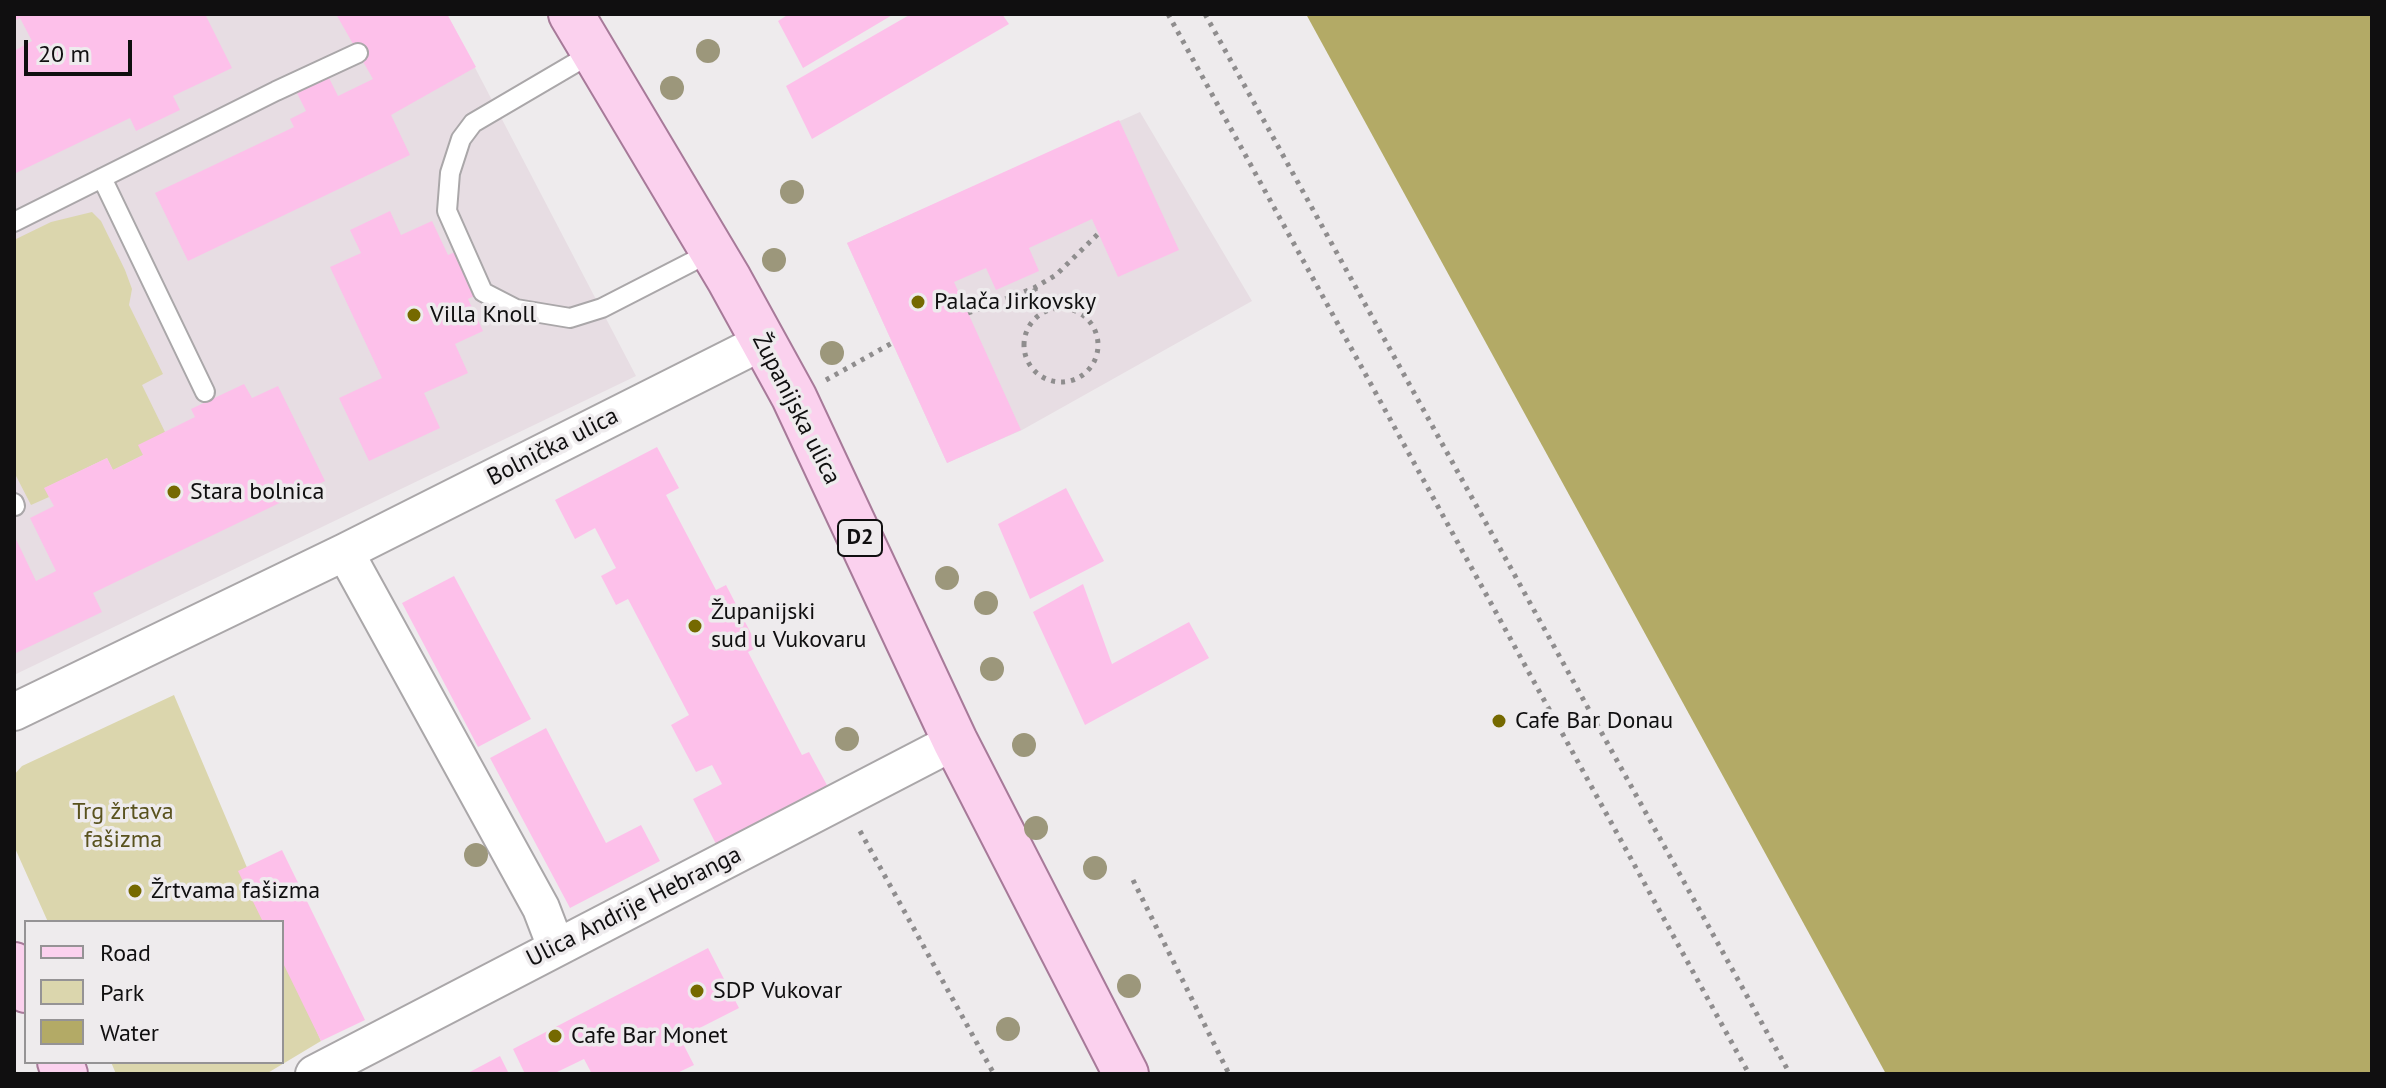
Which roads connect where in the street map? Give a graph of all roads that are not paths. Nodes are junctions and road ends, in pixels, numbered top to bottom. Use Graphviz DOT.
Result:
graph roads {
  1 [pos="571,14"];
  2 [pos="594,52"];
  3 [pos="358,53"];
  4 [pos="102,178"];
  5 [pos="14,222"];
  6 [pos="713,251"];
  7 [pos="762,342"];
  8 [pos="205,392"];
  9 [pos="345,552"];
  10 [pos="14,712"];
  11 [pos="955,741"];
  12 [pos="556,947"];
  13 [pos="14,965"];
  14 [pos="24,986"];
  15 [pos="314,1074"];
  16 [pos="1126,1074"];
  1 -- 2 [label="main road, Županijska ulica / D2"];
  2 -- 6 [label="main road, Županijska ulica / D2"];
  2 -- 6 [label="lane"];
  3 -- 4 [label="lane"];
  4 -- 5 [label="lane"];
  4 -- 8 [label="lane"];
  6 -- 7 [label="main road, Županijska ulica / D2"];
  7 -- 9 [label="street, Bolnička ulica"];
  7 -- 11 [label="main road, Županijska ulica / D2"];
  9 -- 10 [label="street, Bolnička ulica"];
  9 -- 12 [label="street"];
  11 -- 12 [label="street, Ulica Andrije Hebranga"];
  11 -- 16 [label="main road, Županijska ulica / D2"];
  12 -- 15 [label="street, Ulica Andrije Hebranga"];
  13 -- 14 [label="main road"];
}
